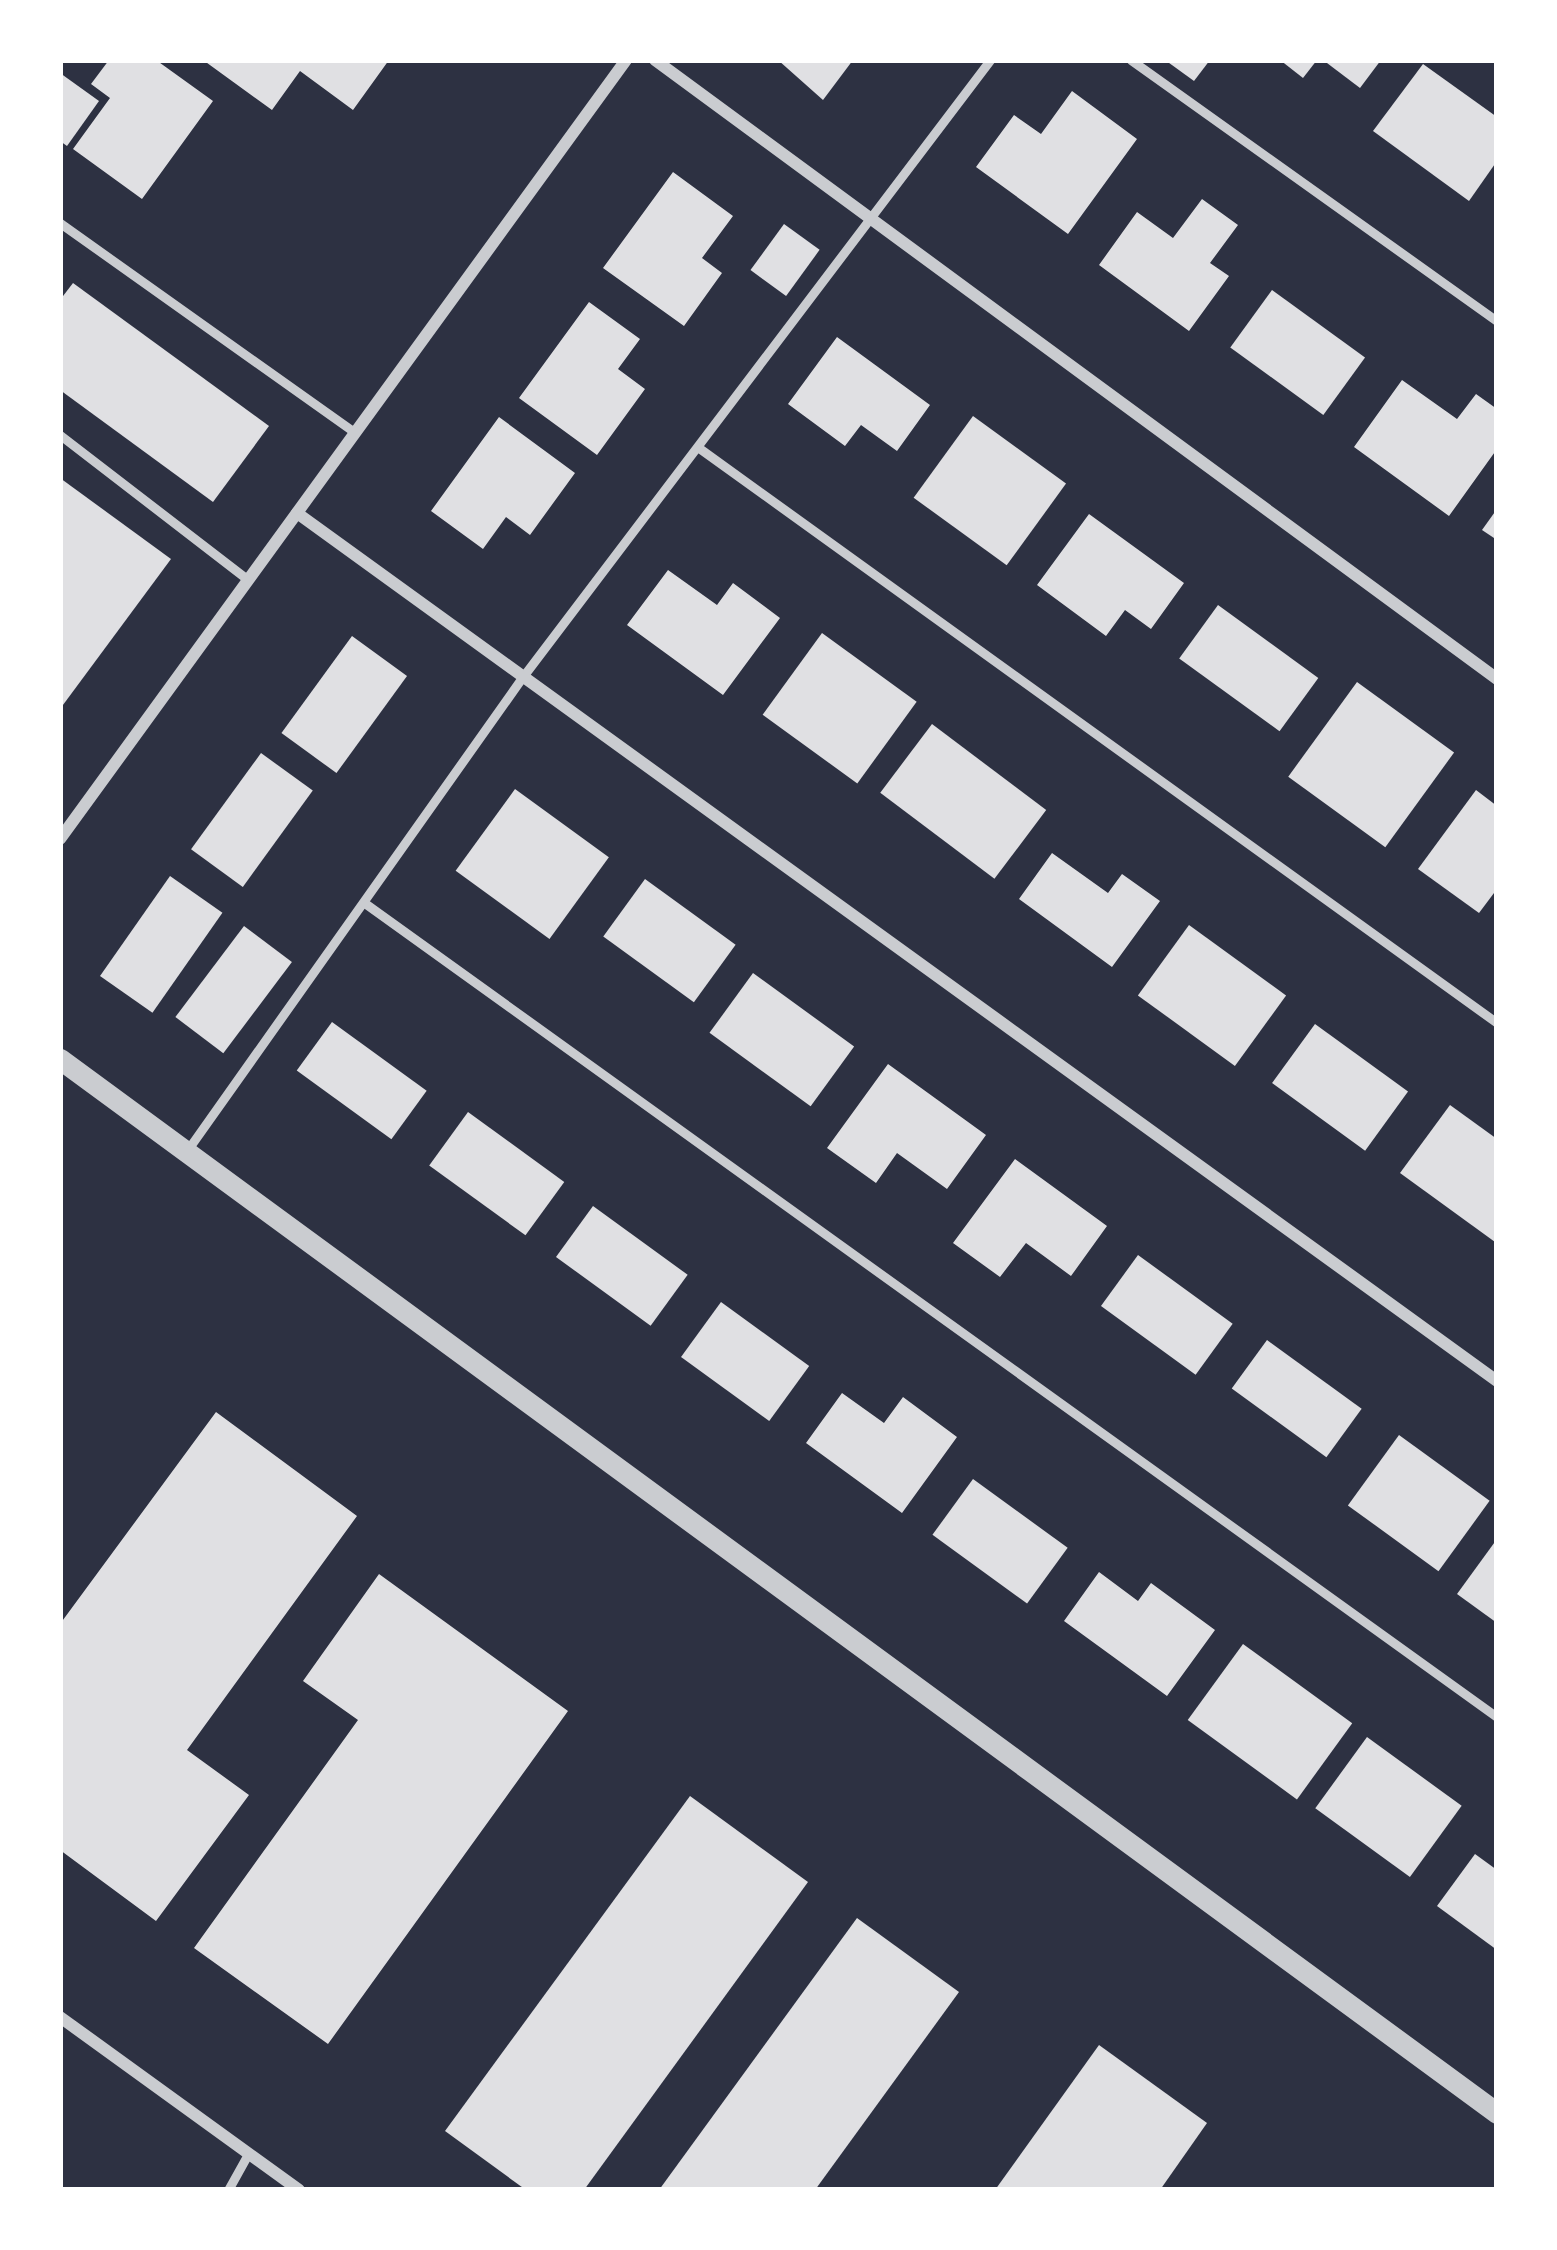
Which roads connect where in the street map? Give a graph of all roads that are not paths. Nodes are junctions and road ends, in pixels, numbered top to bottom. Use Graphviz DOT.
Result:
graph roads {
  1 [pos="626,60"];
  2 [pos="655,60"];
  3 [pos="990,60"];
  4 [pos="1131,60"];
  5 [pos="868,217"];
  6 [pos="60,223"];
  7 [pos="1497,321"];
  8 [pos="355,433"];
  9 [pos="60,435"];
  10 [pos="699,448"];
  11 [pos="297,514"];
  12 [pos="248,580"];
  13 [pos="521,679"];
  14 [pos="1497,679"];
  15 [pos="60,839"];
  16 [pos="365,904"];
  17 [pos="1497,1023"];
  18 [pos="60,1059"];
  19 [pos="186,1152"];
  20 [pos="1497,1381"];
  21 [pos="1497,1718"];
  22 [pos="60,2017"];
  23 [pos="1497,2113"];
  24 [pos="248,2154"];
  25 [pos="228,2190"];
  26 [pos="299,2190"];
  1 -- 8 [label="street"];
  2 -- 5 [label="street"];
  3 -- 5 [label="lane"];
  4 -- 7 [label="lane"];
  5 -- 10 [label="lane"];
  5 -- 14 [label="street"];
  6 -- 8 [label="lane"];
  8 -- 11 [label="street"];
  9 -- 12 [label="lane"];
  10 -- 13 [label="lane"];
  10 -- 17 [label="lane"];
  11 -- 12 [label="street"];
  11 -- 13 [label="street"];
  12 -- 15 [label="street"];
  13 -- 16 [label="lane"];
  13 -- 20 [label="street"];
  16 -- 19 [label="lane"];
  16 -- 21 [label="lane"];
  18 -- 19 [label="street"];
  19 -- 23 [label="street"];
  22 -- 24 [label="street"];
  24 -- 25 [label="lane"];
  24 -- 26 [label="street"];
}
